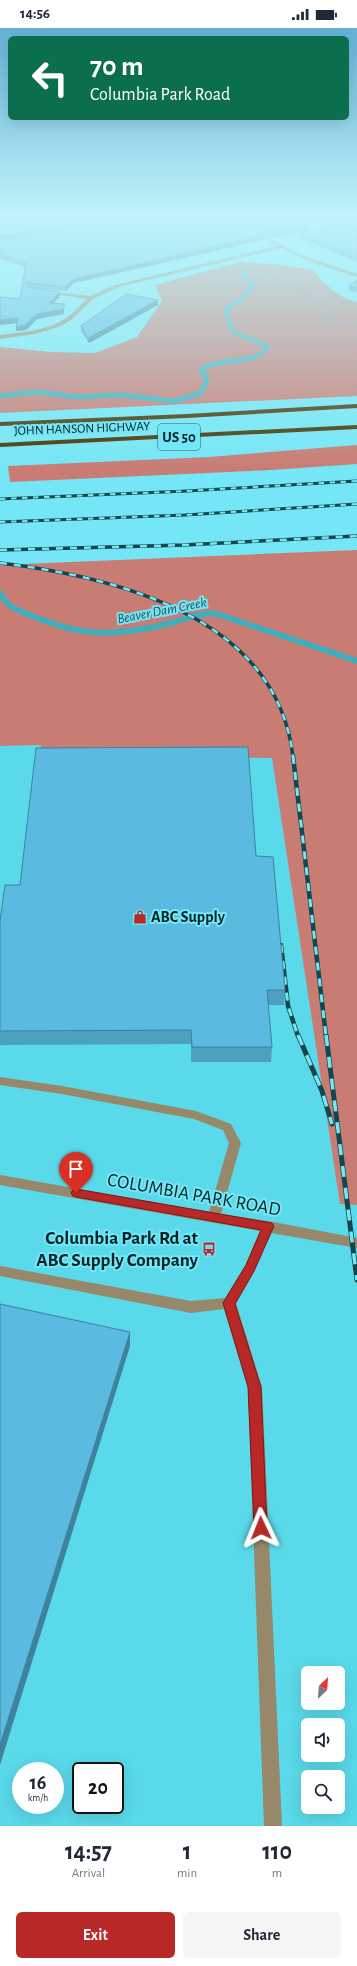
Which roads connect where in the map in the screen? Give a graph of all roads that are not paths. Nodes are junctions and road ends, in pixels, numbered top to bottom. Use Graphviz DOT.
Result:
graph roads {
  1 [pos="88,301"];
  2 [pos="0,337"];
  3 [pos="357,406"];
  4 [pos="0,424"];
  5 [pos="357,427"];
  6 [pos="0,444"];
  7 [pos="0,1081"];
  8 [pos="0,1180"];
  9 [pos="214,1217"];
  10 [pos="268,1226"];
  11 [pos="357,1243"];
  12 [pos="0,1271"];
  13 [pos="229,1303"];
  14 [pos="273,1826"];
  1 -- 2 [label="street"];
  3 -- 4 [label="highway, JOHN HANSON HIGHWAY / US 50"];
  5 -- 6 [label="highway, JOHN HANSON HIGHWAY / US 50"];
  7 -- 9 [label="street"];
  8 -- 9 [label="street, COLUMBIA PARK ROAD"];
  9 -- 10 [label="street, COLUMBIA PARK ROAD"];
  10 -- 11 [label="street, COLUMBIA PARK ROAD"];
  10 -- 13 [label="street"];
  12 -- 13 [label="street"];
  13 -- 14 [label="street"];
}
